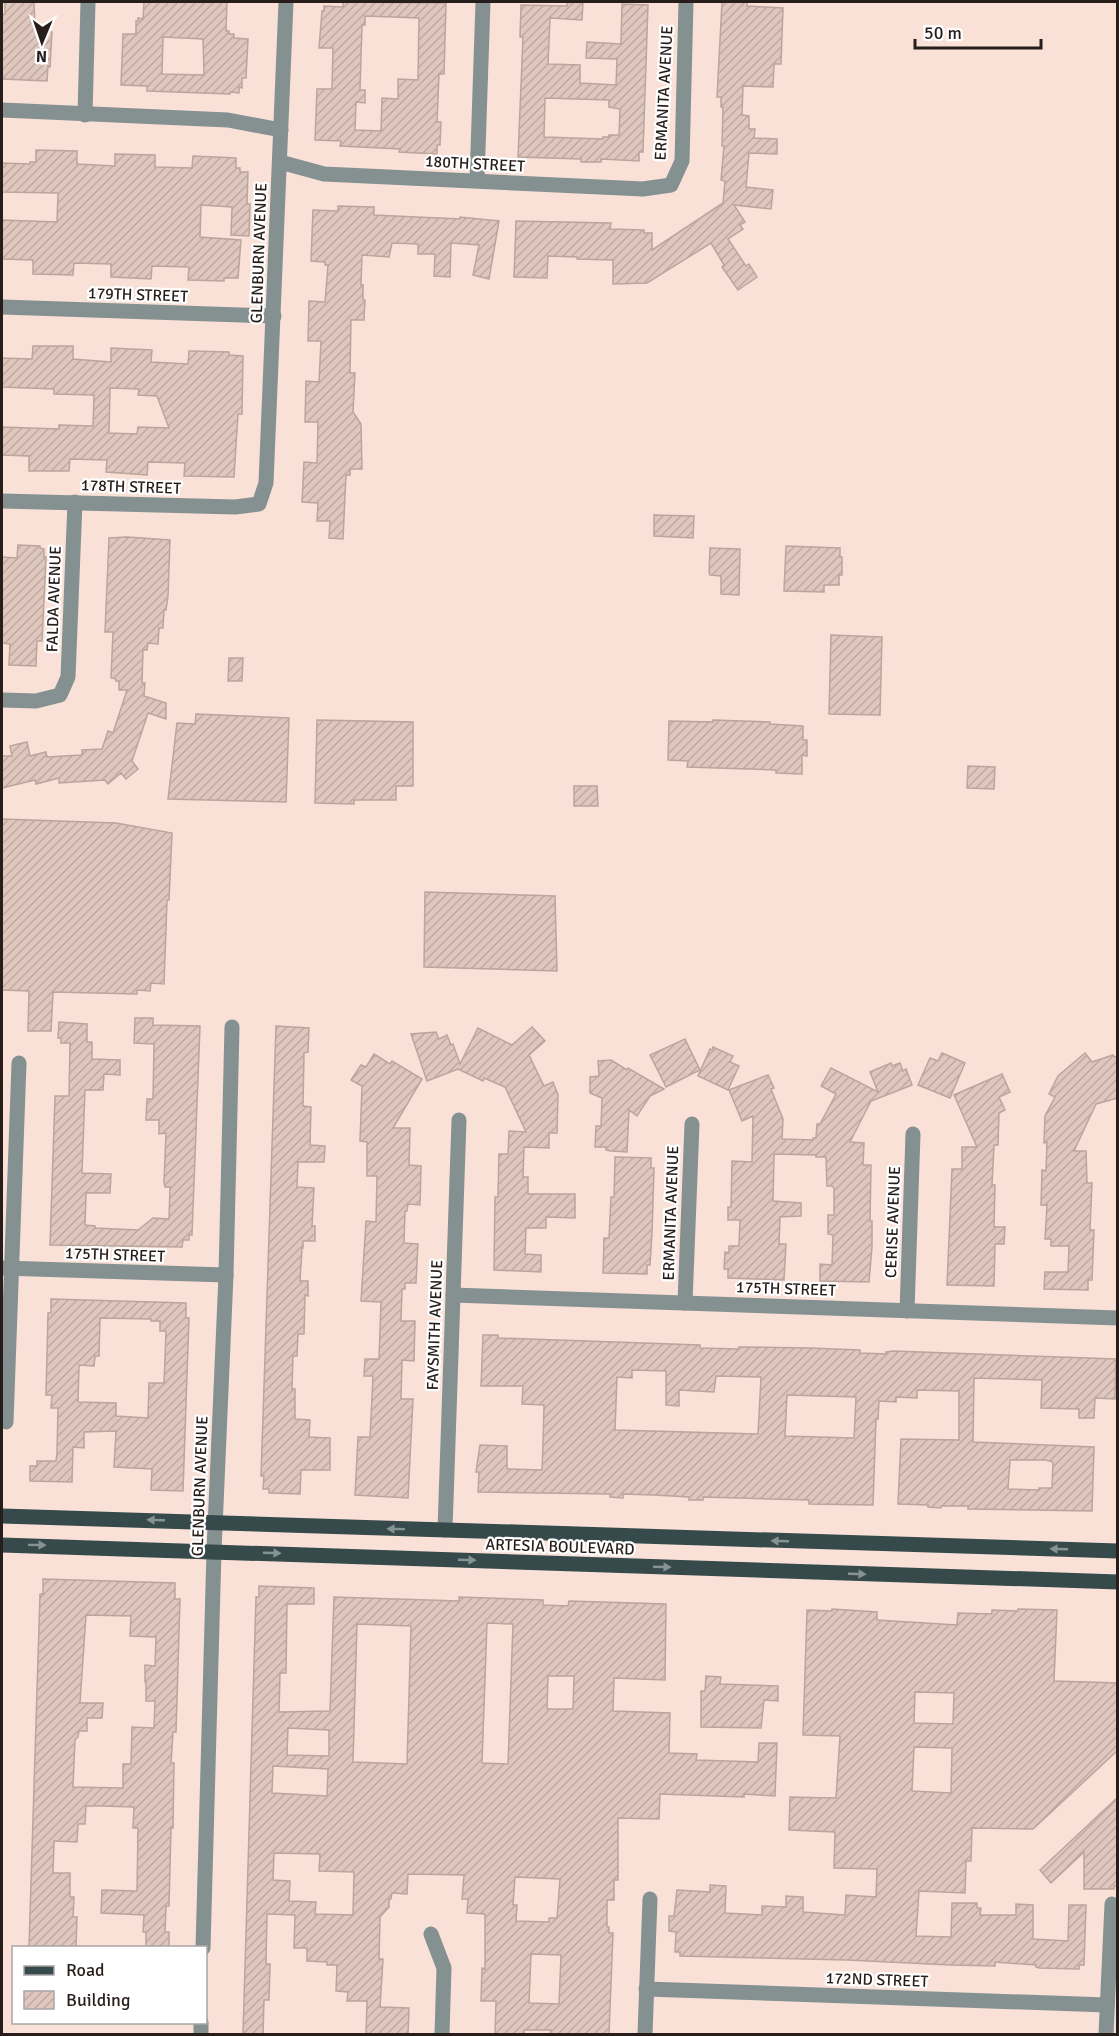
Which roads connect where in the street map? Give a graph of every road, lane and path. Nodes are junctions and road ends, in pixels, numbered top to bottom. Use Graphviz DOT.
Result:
graph roads {
  1 [pos="88,2"];
  2 [pos="286,2"];
  3 [pos="483,2"];
  4 [pos="686,2"];
  5 [pos="2,110"];
  6 [pos="85,115"];
  7 [pos="281,130"];
  8 [pos="280,162"];
  9 [pos="477,180"];
  10 [pos="671,185"];
  11 [pos="2,307"];
  12 [pos="274,316"];
  13 [pos="2,501"];
  14 [pos="75,502"];
  15 [pos="259,504"];
  16 [pos="2,700"];
  17 [pos="232,1027"];
  18 [pos="19,1063"];
  19 [pos="459,1120"];
  20 [pos="692,1124"];
  21 [pos="913,1134"];
  22 [pos="7,1268"];
  23 [pos="226,1275"];
  24 [pos="453,1295"];
  25 [pos="685,1303"];
  26 [pos="907,1311"];
  27 [pos="1118,1318"];
  28 [pos="6,1422"];
  29 [pos="2,1516"];
  30 [pos="215,1522"];
  31 [pos="445,1530"];
  32 [pos="2,1545"];
  33 [pos="214,1551"];
  34 [pos="1118,1551"];
  35 [pos="1118,1582"];
  36 [pos="650,1899"];
  37 [pos="1112,1904"];
  38 [pos="431,1934"];
  39 [pos="203,1946"];
  40 [pos="646,1989"];
  41 [pos="1107,2005"];
  42 [pos="441,2034"];
  43 [pos="645,2034"];
  44 [pos="1106,2034"];
  1 -- 6 [label="street"];
  2 -- 7 [label="street, GLENBURN AVENUE"];
  3 -- 9 [label="street"];
  4 -- 10 [label="street, ERMANITA AVENUE"];
  5 -- 6 [label="street"];
  6 -- 7 [label="street"];
  7 -- 8 [label="street, GLENBURN AVENUE"];
  8 -- 9 [label="street, 180TH STREET"];
  8 -- 12 [label="street, GLENBURN AVENUE"];
  9 -- 10 [label="street, 180TH STREET"];
  11 -- 12 [label="street, 179TH STREET"];
  12 -- 15 [label="street, GLENBURN AVENUE"];
  13 -- 14 [label="street, 178TH STREET"];
  14 -- 15 [label="street, 178TH STREET"];
  14 -- 16 [label="street, FALDA AVENUE"];
  17 -- 23 [label="street, GLENBURN AVENUE"];
  18 -- 22 [label="street"];
  19 -- 24 [label="street, FAYSMITH AVENUE"];
  20 -- 25 [label="street, ERMANITA AVENUE"];
  21 -- 26 [label="street, CERISE AVENUE"];
  22 -- 23 [label="street, 175TH STREET"];
  22 -- 28 [label="street"];
  23 -- 30 [label="street, GLENBURN AVENUE"];
  24 -- 25 [label="street, 175TH STREET"];
  24 -- 31 [label="street, FAYSMITH AVENUE"];
  25 -- 26 [label="street, 175TH STREET"];
  26 -- 27 [label="street, 175TH STREET"];
  30 -- 29 [label="main road, ARTESIA BOULEVARD, one-way"];
  31 -- 30 [label="main road, ARTESIA BOULEVARD, one-way"];
  30 -- 33 [label="street, GLENBURN AVENUE"];
  34 -- 31 [label="main road, ARTESIA BOULEVARD, one-way"];
  32 -- 33 [label="main road, ARTESIA BOULEVARD, one-way"];
  33 -- 35 [label="main road, ARTESIA BOULEVARD, one-way"];
  33 -- 39 [label="street, GLENBURN AVENUE"];
  36 -- 40 [label="street"];
  37 -- 41 [label="street"];
  38 -- 42 [label="street"];
  40 -- 41 [label="street, 172ND STREET"];
  40 -- 43 [label="street"];
  41 -- 44 [label="street"];
}
